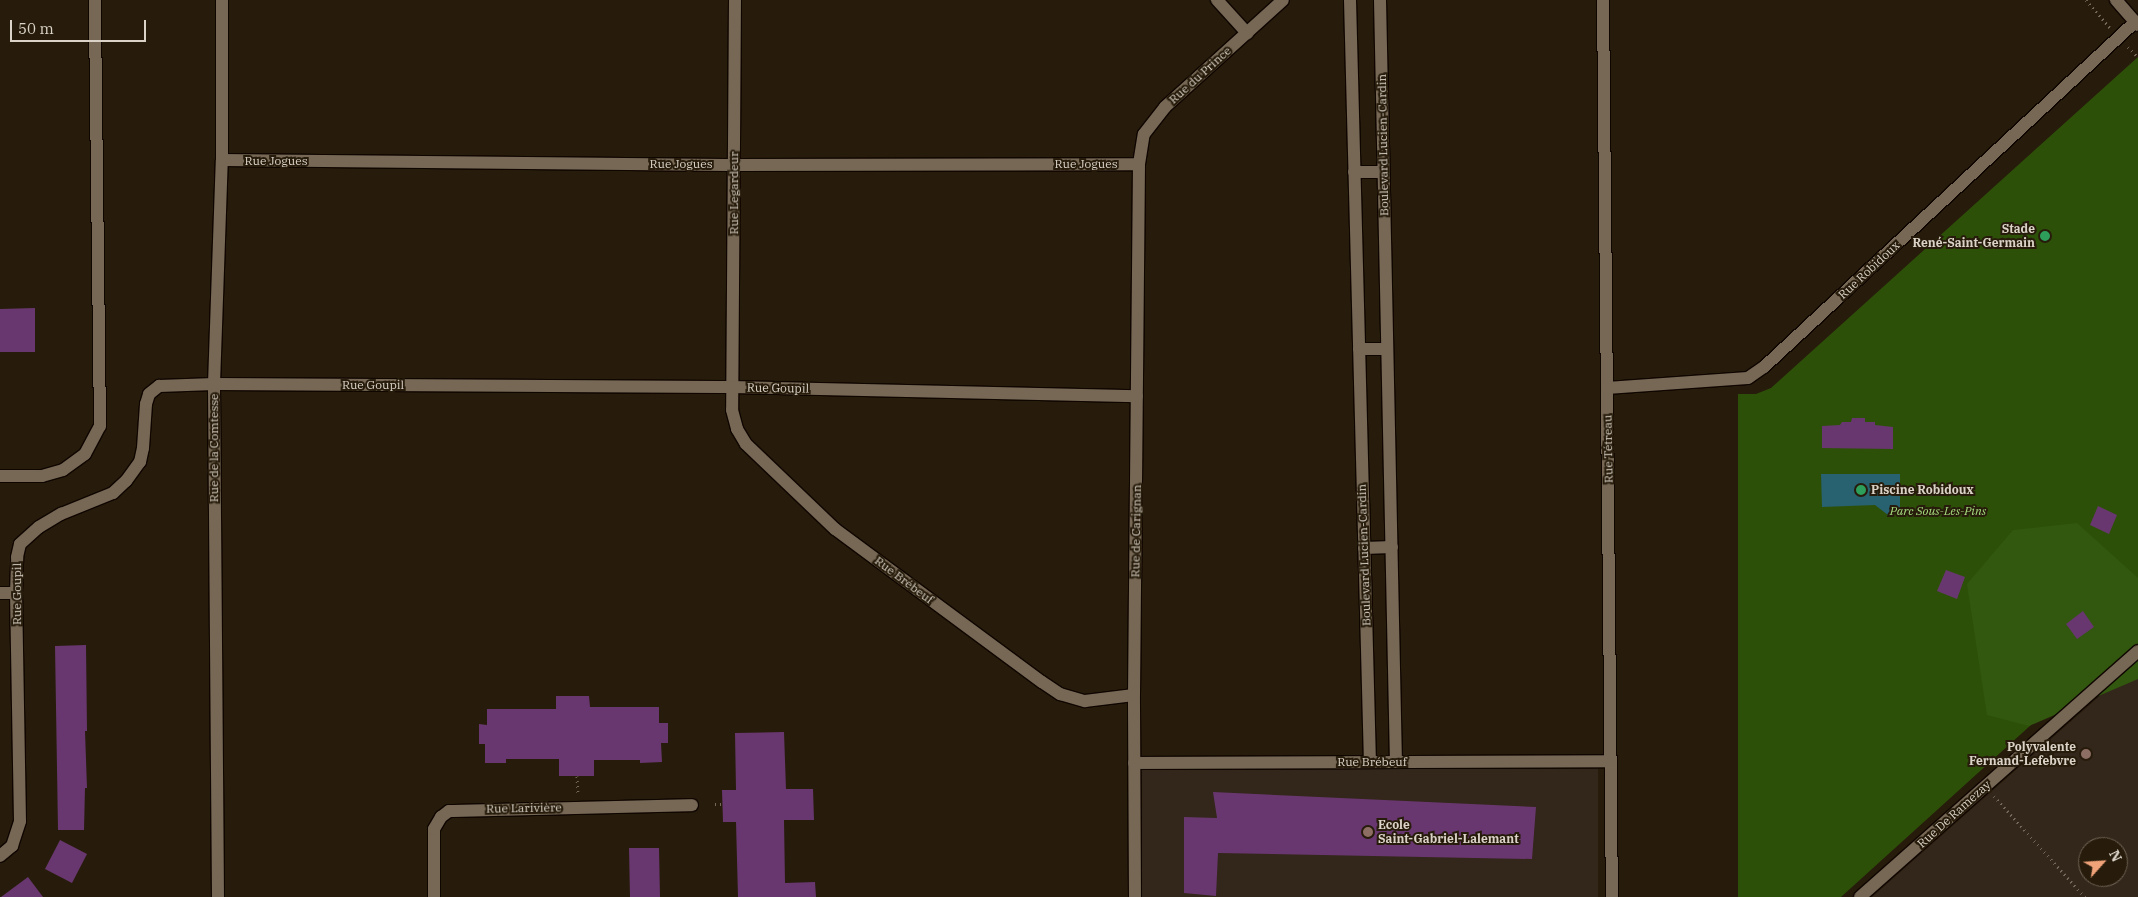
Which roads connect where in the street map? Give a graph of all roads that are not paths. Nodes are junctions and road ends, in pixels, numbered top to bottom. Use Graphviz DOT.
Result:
graph roads {
  1 [pos="95,0"];
  2 [pos="222,0"];
  3 [pos="735,0"];
  4 [pos="1217,0"];
  5 [pos="1283,0"];
  6 [pos="1350,0"];
  7 [pos="1380,0"];
  8 [pos="1603,0"];
  9 [pos="2116,0"];
  10 [pos="2137,23"];
  11 [pos="1247,33"];
  12 [pos="222,160"];
  13 [pos="1140,164"];
  14 [pos="734,165"];
  15 [pos="1354,172"];
  16 [pos="1383,172"];
  17 [pos="1359,349"];
  18 [pos="1387,349"];
  19 [pos="214,384"];
  20 [pos="732,387"];
  21 [pos="1607,388"];
  22 [pos="1137,396"];
  23 [pos="0,476"];
  24 [pos="1392,547"];
  25 [pos="1364,548"];
  26 [pos="0,593"];
  27 [pos="16,593"];
  28 [pos="2138,651"];
  29 [pos="1134,695"];
  30 [pos="1611,761"];
  31 [pos="1370,762"];
  32 [pos="1396,762"];
  33 [pos="1134,763"];
  34 [pos="692,805"];
  35 [pos="0,856"];
  36 [pos="218,897"];
  37 [pos="434,897"];
  38 [pos="1135,897"];
  39 [pos="1612,897"];
  40 [pos="1860,897"];
  1 -- 23 [label="street"];
  2 -- 12 [label="street, Rue de la Comtesse"];
  3 -- 14 [label="street, Rue Legardeur"];
  4 -- 11 [label="street"];
  5 -- 11 [label="street, Rue du Prince"];
  6 -- 15 [label="street, Boulevard Lucien-Cardin"];
  7 -- 16 [label="street, Boulevard Lucien-Cardin"];
  8 -- 21 [label="street, Rue Tétreau"];
  9 -- 10 [label="street"];
  10 -- 21 [label="street, Rue Robidoux"];
  11 -- 13 [label="street, Rue du Prince"];
  12 -- 14 [label="street, Rue Jogues"];
  12 -- 19 [label="street, Rue de la Comtesse"];
  13 -- 14 [label="street, Rue Jogues"];
  13 -- 22 [label="street, Rue de Carignan"];
  14 -- 20 [label="street, Rue Legardeur"];
  15 -- 16 [label="street"];
  15 -- 17 [label="street, Boulevard Lucien-Cardin"];
  16 -- 18 [label="street, Boulevard Lucien-Cardin"];
  17 -- 18 [label="street"];
  17 -- 25 [label="street, Boulevard Lucien-Cardin"];
  18 -- 24 [label="street, Boulevard Lucien-Cardin"];
  19 -- 20 [label="street, Rue Goupil"];
  19 -- 27 [label="street, Rue Goupil"];
  19 -- 36 [label="street, Rue de la Comtesse"];
  20 -- 22 [label="street, Rue Goupil"];
  20 -- 29 [label="street, Rue Brébeuf"];
  21 -- 30 [label="street, Rue Tétreau"];
  22 -- 29 [label="street, Rue de Carignan"];
  24 -- 25 [label="street"];
  24 -- 32 [label="street, Boulevard Lucien-Cardin"];
  25 -- 31 [label="street, Boulevard Lucien-Cardin"];
  26 -- 27 [label="street"];
  27 -- 35 [label="street, Rue Goupil"];
  28 -- 40 [label="street, Rue De Ramezay"];
  29 -- 33 [label="street, Rue de Carignan"];
  30 -- 32 [label="street, Rue Brébeuf"];
  30 -- 39 [label="street, Rue Tétreau"];
  31 -- 32 [label="street, Rue Brébeuf"];
  31 -- 33 [label="street, Rue Brébeuf"];
  33 -- 38 [label="street, Rue de Carignan"];
  34 -- 37 [label="street, Rue Larivière"];
}
